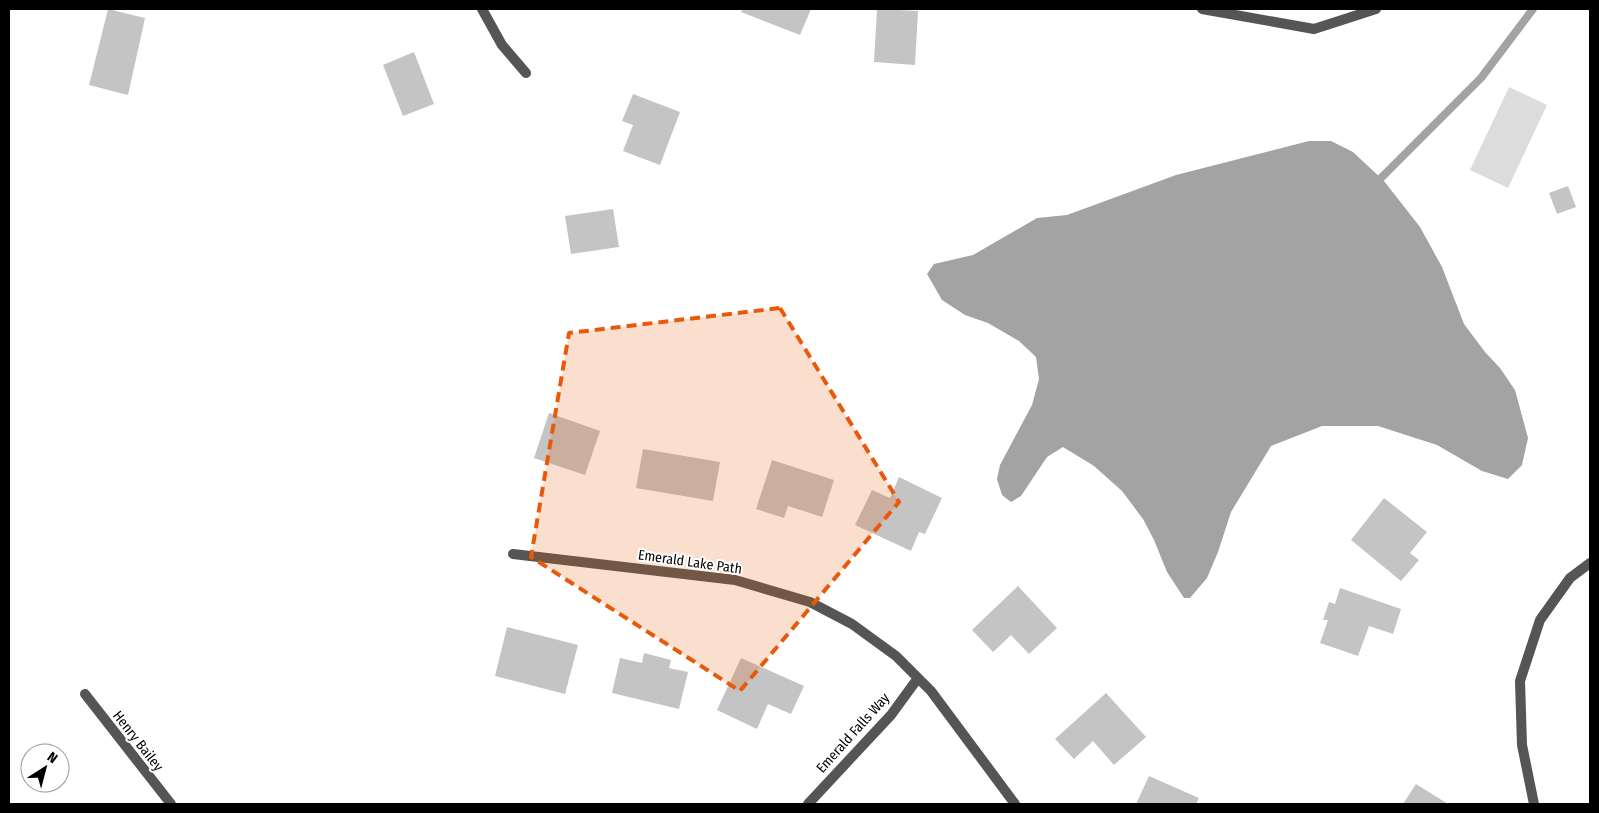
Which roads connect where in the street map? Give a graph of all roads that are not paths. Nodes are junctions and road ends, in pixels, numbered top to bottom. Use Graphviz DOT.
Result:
graph roads {
  1 [pos="482,9"];
  2 [pos="1202,9"];
  3 [pos="1376,9"];
  4 [pos="526,74"];
  5 [pos="513,554"];
  6 [pos="1590,562"];
  7 [pos="918,678"];
  8 [pos="85,694"];
  9 [pos="170,804"];
  10 [pos="808,804"];
  11 [pos="1015,804"];
  12 [pos="1534,804"];
  1 -- 4 [label="street"];
  2 -- 3 [label="street"];
  5 -- 7 [label="street, Emerald Lake Path"];
  6 -- 12 [label="street"];
  7 -- 10 [label="street, Emerald Falls Way"];
  7 -- 11 [label="street, Emerald Lake Path"];
  8 -- 9 [label="street, Henry Bailey"];
}
